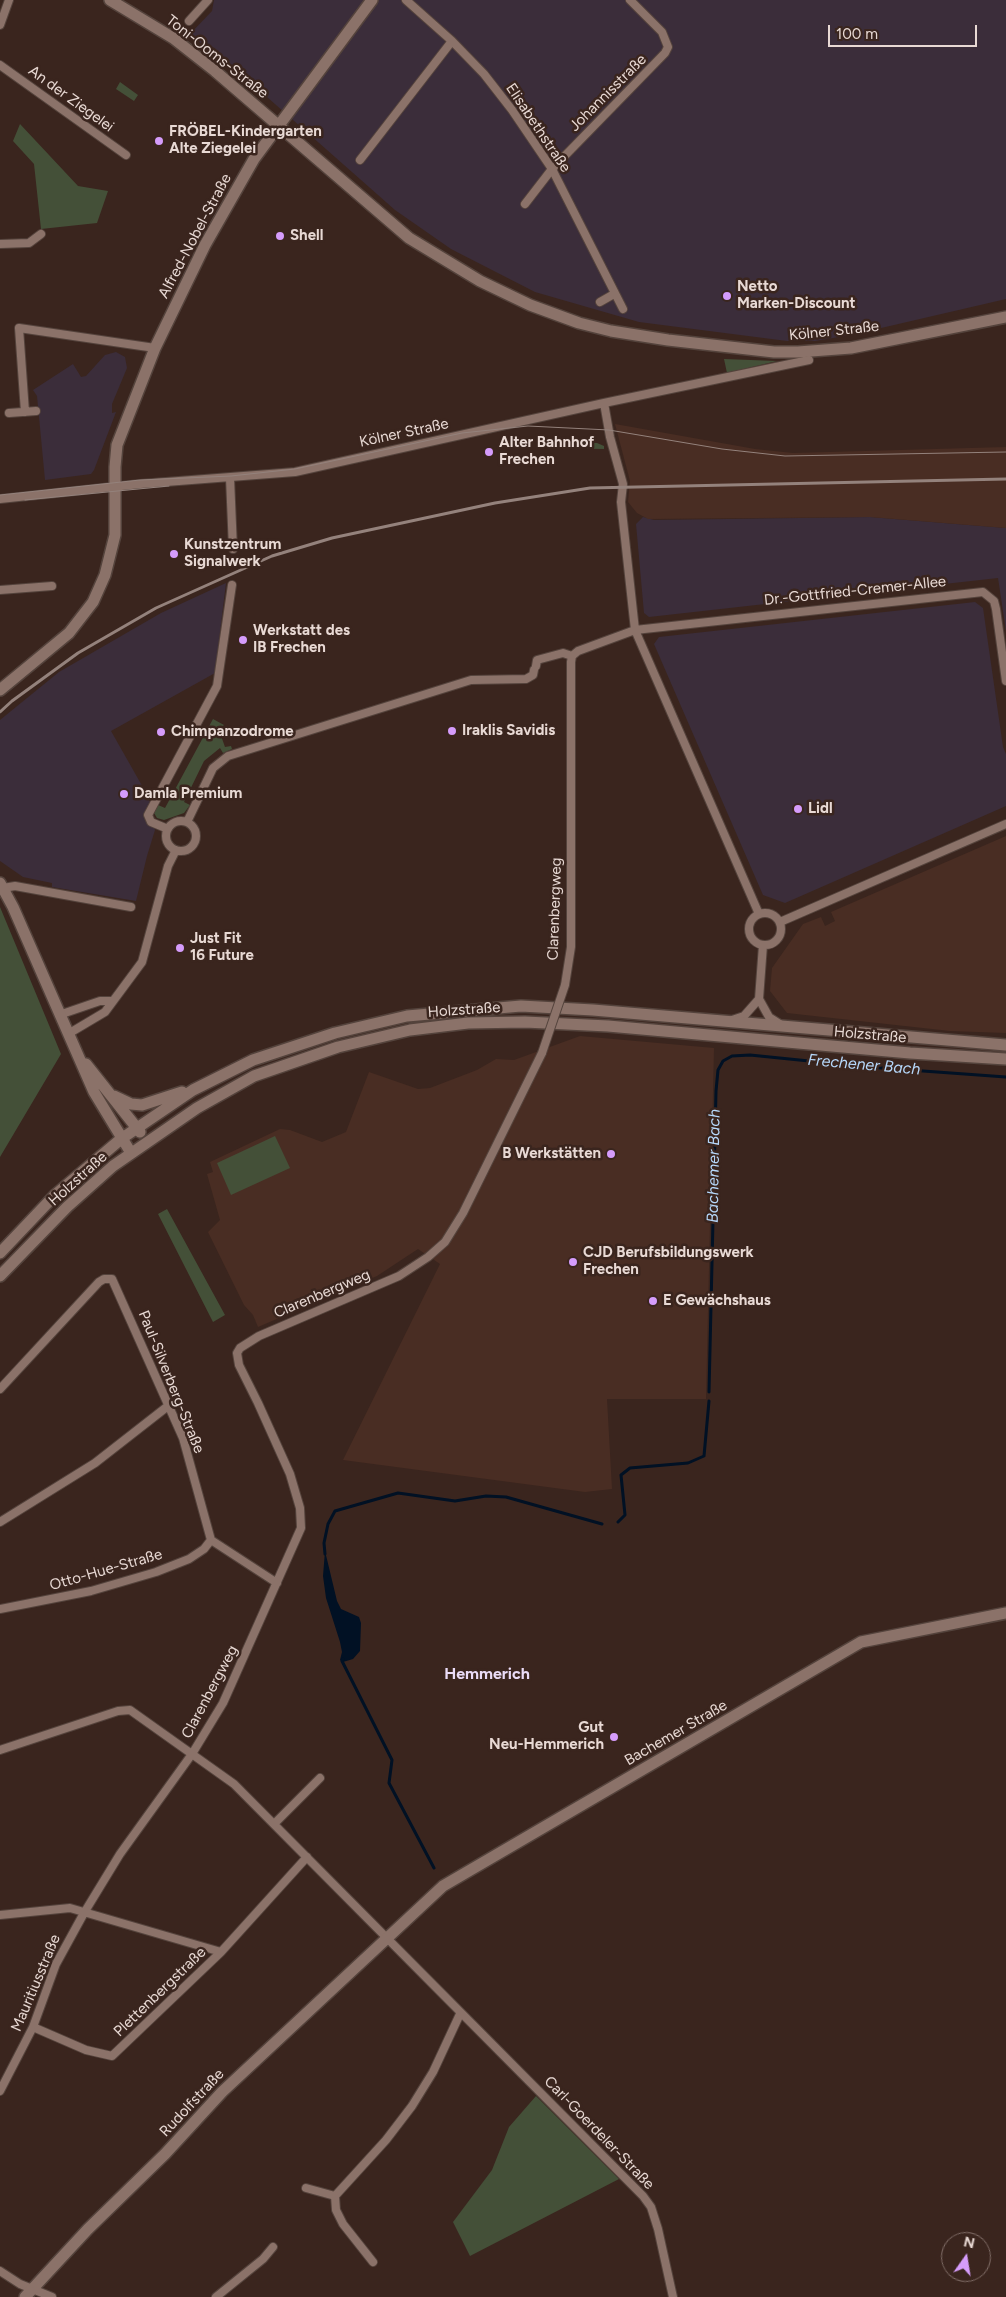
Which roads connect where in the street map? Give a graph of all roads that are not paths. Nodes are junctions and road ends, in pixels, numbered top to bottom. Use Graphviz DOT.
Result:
graph roads {
  1 [pos="9,0"];
  2 [pos="110,0"];
  3 [pos="208,0"];
  4 [pos="372,0"];
  5 [pos="406,0"];
  6 [pos="630,0"];
  7 [pos="189,22"];
  8 [pos="0,25"];
  9 [pos="452,41"];
  10 [pos="0,65"];
  11 [pos="278,125"];
  12 [pos="126,155"];
  13 [pos="360,160"];
  14 [pos="552,169"];
  15 [pos="525,204"];
  16 [pos="41,234"];
  17 [pos="0,244"];
  18 [pos="614,294"];
  19 [pos="600,302"];
  20 [pos="623,309"];
  21 [pos="1006,317"];
  22 [pos="155,348"];
  23 [pos="809,360"];
  24 [pos="604,402"];
  25 [pos="36,411"];
  26 [pos="25,412"];
  27 [pos="9,413"];
  28 [pos="230,478"];
  29 [pos="115,486"];
  30 [pos="0,499"];
  31 [pos="233,549"];
  32 [pos="232,585"];
  33 [pos="52,586"];
  34 [pos="0,590"];
  35 [pos="635,630"];
  36 [pos="572,656"];
  37 [pos="1006,681"];
  38 [pos="0,690"];
  39 [pos="187,822"];
  40 [pos="1006,824"];
  41 [pos="168,829"];
  42 [pos="176,850"];
  43 [pos="2,886"];
  44 [pos="131,907"];
  45 [pos="759,914"];
  46 [pos="780,922"];
  47 [pos="763,946"];
  48 [pos="759,999"];
  49 [pos="111,1000"];
  50 [pos="59,1015"];
  51 [pos="728,1022"];
  52 [pos="787,1027"];
  53 [pos="68,1034"];
  54 [pos="1006,1045"];
  55 [pos="78,1056"];
  56 [pos="1006,1059"];
  57 [pos="193,1090"];
  58 [pos="111,1094"];
  59 [pos="136,1127"];
  60 [pos="121,1139"];
  61 [pos="147,1142"];
  62 [pos="131,1153"];
  63 [pos="0,1253"];
  64 [pos="0,1276"];
  65 [pos="0,1389"];
  66 [pos="168,1406"];
  67 [pos="0,1522"];
  68 [pos="211,1540"];
  69 [pos="277,1583"];
  70 [pos="0,1609"];
  71 [pos="1006,1613"];
  72 [pos="0,1750"];
  73 [pos="192,1754"];
  74 [pos="320,1778"];
  75 [pos="274,1824"];
  76 [pos="307,1857"];
  77 [pos="84,1913"];
  78 [pos="0,1916"];
  79 [pos="387,1937"];
  80 [pos="221,1952"];
  81 [pos="460,2014"];
  82 [pos="34,2027"];
  83 [pos="0,2091"];
  84 [pos="306,2188"];
  85 [pos="335,2196"];
  86 [pos="273,2247"];
  87 [pos="373,2262"];
  88 [pos="0,2271"];
  89 [pos="28,2293"];
  90 [pos="52,2297"];
  91 [pos="216,2297"];
  92 [pos="673,2297"];
  1 -- 8 [label="street"];
  2 -- 11 [label="main road, Toni-Ooms-Straße"];
  3 -- 7 [label="street"];
  4 -- 11 [label="main road, Alfred-Nobel-Straße"];
  5 -- 9 [label="street, Elisabethstraße"];
  6 -- 14 [label="street, Johannisstraße"];
  9 -- 13 [label="street"];
  9 -- 14 [label="street, Elisabethstraße"];
  10 -- 12 [label="street, An der Ziegelei"];
  11 -- 21 [label="main road, Kölner Straße"];
  11 -- 22 [label="main road, Alfred-Nobel-Straße"];
  14 -- 15 [label="street, Johannisstraße"];
  14 -- 18 [label="street, Elisabethstraße"];
  16 -- 17 [label="street"];
  18 -- 19 [label="street"];
  18 -- 20 [label="street, Elisabethstraße"];
  22 -- 26 [label="street"];
  22 -- 29 [label="main road, Alfred-Nobel-Straße"];
  23 -- 24 [label="street, Kölner Straße"];
  24 -- 28 [label="street, Kölner Straße"];
  24 -- 35 [label="street"];
  25 -- 26 [label="street"];
  26 -- 27 [label="street"];
  28 -- 29 [label="street, Kölner Straße"];
  28 -- 31 [label="street"];
  29 -- 30 [label="street, Kölner Straße"];
  29 -- 38 [label="main road, Alfred-Nobel-Straße"];
  32 -- 41 [label="street"];
  33 -- 34 [label="street"];
  35 -- 36 [label="street, Dr.-Gottfried-Cremer-Allee"];
  35 -- 37 [label="street, Dr.-Gottfried-Cremer-Allee"];
  35 -- 45 [label="street"];
  36 -- 39 [label="street"];
  36 -- 69 [label="street, Clarenbergweg, bridge"];
  39 -- 41 [label="street"];
  39 -- 42 [label="street"];
  40 -- 46 [label="street"];
  41 -- 42 [label="street"];
  42 -- 49 [label="street"];
  43 -- 44 [label="street"];
  43 -- 50 [label="main road"];
  45 -- 46 [label="street"];
  45 -- 47 [label="street"];
  46 -- 47 [label="street"];
  47 -- 48 [label="street"];
  48 -- 51 [label="street"];
  48 -- 52 [label="street"];
  49 -- 50 [label="street"];
  49 -- 53 [label="street"];
  50 -- 53 [label="main road"];
  51 -- 52 [label="main road, Holzstraße"];
  51 -- 57 [label="main road, Holzstraße"];
  52 -- 54 [label="main road, Holzstraße"];
  53 -- 55 [label="main road"];
  55 -- 58 [label="main road"];
  55 -- 60 [label="main road"];
  56 -- 61 [label="main road, Holzstraße"];
  57 -- 58 [label="main road, Holzstraße"];
  57 -- 59 [label="main road, Holzstraße"];
  58 -- 59 [label="main road"];
  59 -- 60 [label="main road, Holzstraße"];
  59 -- 61 [label="main road"];
  60 -- 62 [label="main road"];
  60 -- 63 [label="main road, Holzstraße"];
  61 -- 62 [label="main road, Holzstraße"];
  62 -- 64 [label="main road, Holzstraße"];
  65 -- 66 [label="street, Paul-Silverberg-Straße"];
  66 -- 67 [label="street"];
  66 -- 68 [label="street, Paul-Silverberg-Straße"];
  68 -- 69 [label="street"];
  68 -- 70 [label="street, Otto-Hue-Straße"];
  69 -- 73 [label="street, Clarenbergweg"];
  71 -- 79 [label="main road, Bachemer Straße"];
  72 -- 73 [label="street, Carl-Goerdeler-Straße"];
  73 -- 75 [label="street, Carl-Goerdeler-Straße"];
  73 -- 77 [label="street, Clarenbergweg"];
  74 -- 75 [label="street"];
  75 -- 76 [label="street, Carl-Goerdeler-Straße"];
  76 -- 79 [label="street, Carl-Goerdeler-Straße"];
  76 -- 80 [label="street"];
  77 -- 78 [label="street"];
  77 -- 80 [label="street"];
  77 -- 82 [label="street, Mauritiusstraße"];
  79 -- 81 [label="street, Carl-Goerdeler-Straße"];
  79 -- 89 [label="main road, Rudolfstraße"];
  80 -- 82 [label="street, Plettenbergstraße"];
  81 -- 85 [label="street"];
  81 -- 92 [label="street, Carl-Goerdeler-Straße"];
  82 -- 83 [label="street, Mauritiusstraße"];
  84 -- 85 [label="street"];
  85 -- 87 [label="street"];
  86 -- 91 [label="street"];
  88 -- 89 [label="street"];
  89 -- 90 [label="street"];
}
